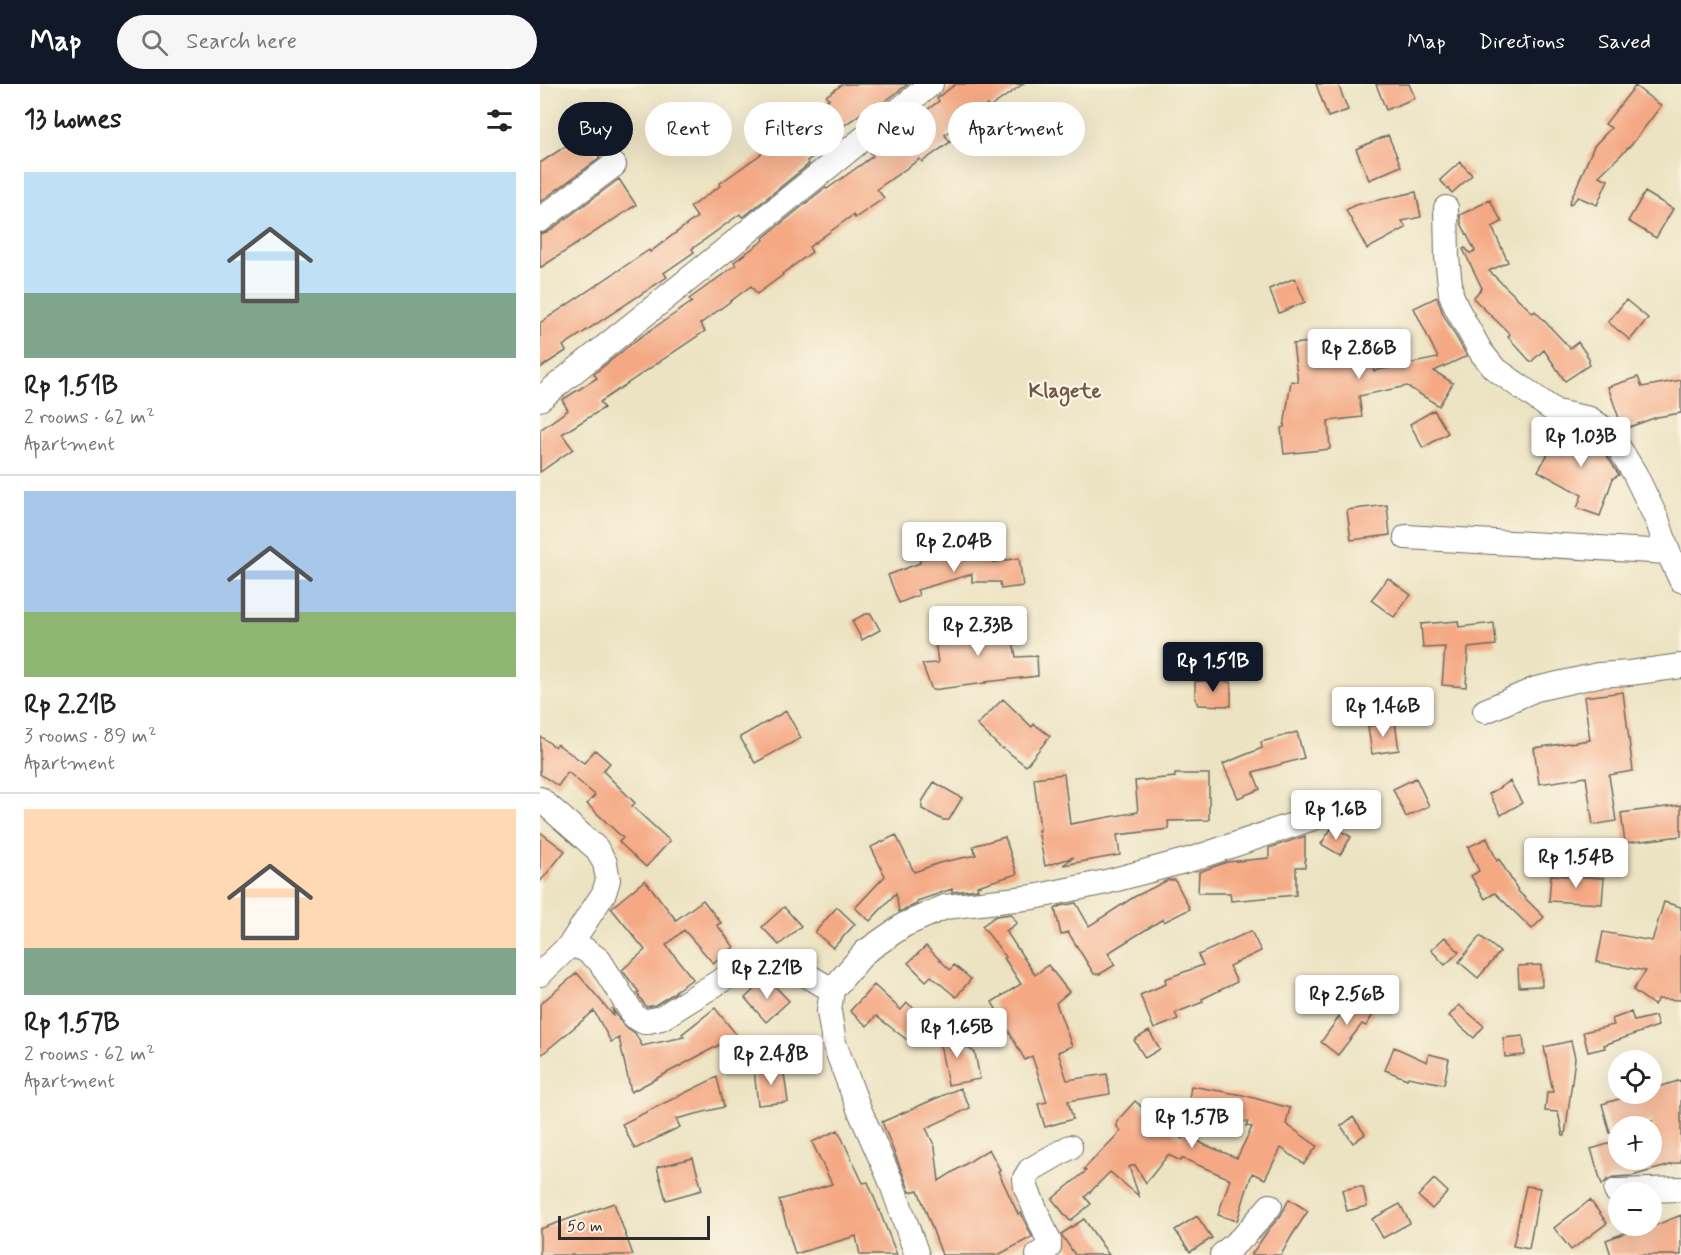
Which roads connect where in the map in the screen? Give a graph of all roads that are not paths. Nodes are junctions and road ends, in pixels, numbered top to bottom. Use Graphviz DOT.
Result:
graph roads {
  1 [pos="931,84"];
  2 [pos="614,165"];
  3 [pos="1446,208"];
  4 [pos="540,220"];
  5 [pos="540,399"];
  6 [pos="1406,537"];
  7 [pos="1668,552"];
  8 [pos="1681,580"];
  9 [pos="1681,666"];
  10 [pos="1485,711"];
  11 [pos="540,799"];
  12 [pos="1334,812"];
  13 [pos="551,956"];
  14 [pos="832,990"];
  15 [pos="1070,1147"];
  16 [pos="1681,1189"];
  17 [pos="1662,1190"];
  18 [pos="1270,1206"];
  19 [pos="916,1255"];
  20 [pos="1038,1255"];
  21 [pos="1222,1255"];
  1 -- 5 [label="street"];
  2 -- 4 [label="street"];
  3 -- 7 [label="street"];
  6 -- 7 [label="street"];
  7 -- 8 [label="street"];
  9 -- 10 [label="street"];
  11 -- 13 [label="street"];
  12 -- 14 [label="street"];
  13 -- 14 [label="street"];
  14 -- 19 [label="street"];
  15 -- 20 [label="street"];
  16 -- 17 [label="street"];
  18 -- 21 [label="street"];
}
